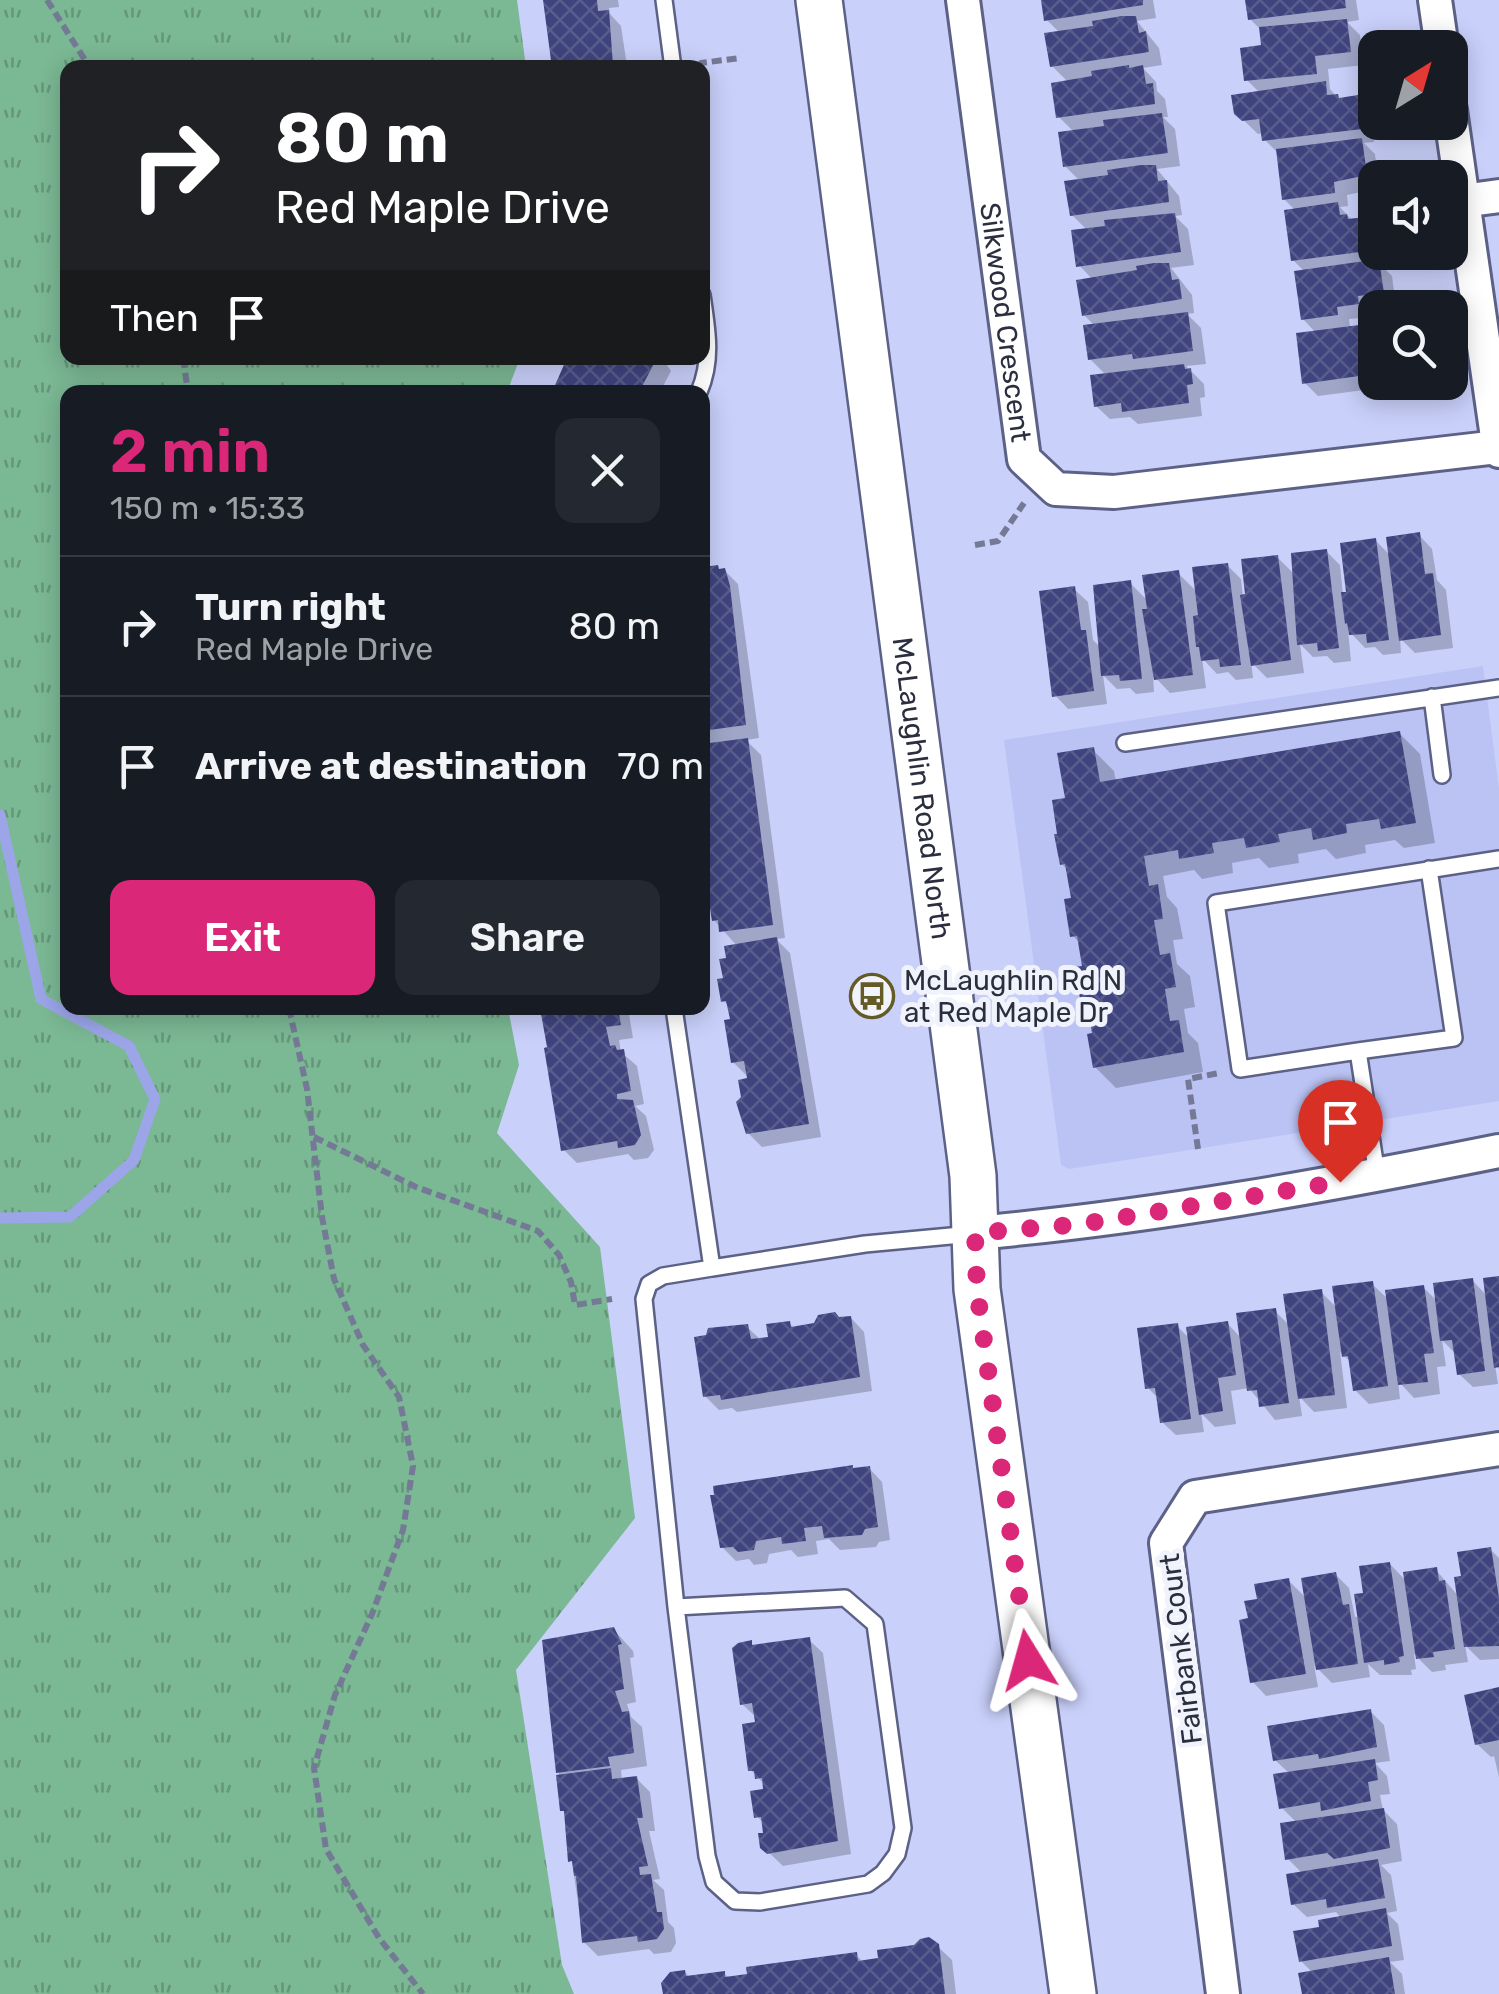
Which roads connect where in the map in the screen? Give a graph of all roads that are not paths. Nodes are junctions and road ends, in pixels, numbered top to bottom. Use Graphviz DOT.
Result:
graph roads {
  1 [pos="664,0"];
  2 [pos="818,0"];
  3 [pos="963,0"];
  4 [pos="1435,0"];
  5 [pos="1439,30"];
  6 [pos="672,60"];
  7 [pos="1499,196"];
  8 [pos="1468,200"];
  9 [pos="1468,241"];
  10 [pos="1499,449"];
  11 [pos="1499,688"];
  12 [pos="1432,698"];
  13 [pos="1125,743"];
  14 [pos="1442,774"];
  15 [pos="1499,859"];
  16 [pos="1429,869"];
  17 [pos="675,1015"];
  18 [pos="1358,1051"];
  19 [pos="1499,1150"];
  20 [pos="1377,1176"];
  21 [pos="975,1233"];
  22 [pos="712,1268"];
  23 [pos="1499,1450"];
  24 [pos="676,1607"];
  25 [pos="1073,1994"];
  26 [pos="1223,1994"];
  1 -- 6 [label="lane"];
  2 -- 21 [label="main road, McLaughlin Road North"];
  3 -- 10 [label="street, Silkwood Crescent"];
  4 -- 5 [label="street"];
  7 -- 8 [label="street"];
  9 -- 10 [label="street"];
  11 -- 12 [label="lane"];
  12 -- 13 [label="lane"];
  12 -- 14 [label="lane"];
  15 -- 16 [label="lane"];
  16 -- 18 [label="lane"];
  16 -- 18 [label="lane"];
  17 -- 22 [label="lane"];
  18 -- 20 [label="lane"];
  19 -- 20 [label="street"];
  20 -- 21 [label="street"];
  21 -- 22 [label="lane"];
  21 -- 25 [label="main road, McLaughlin Road North"];
  22 -- 24 [label="lane"];
  23 -- 26 [label="street, Fairbank Court"];
  24 -- 24 [label="lane"];
}
